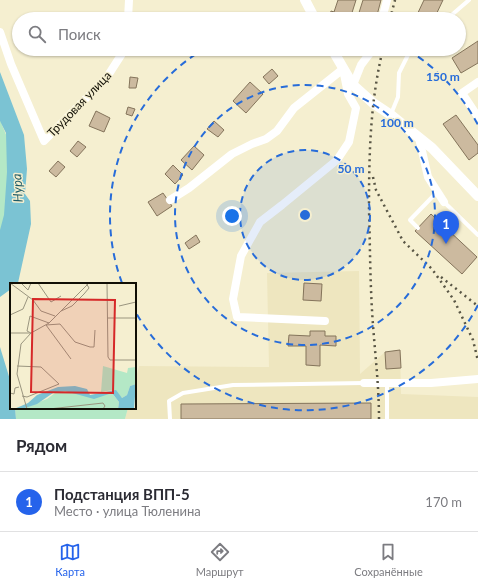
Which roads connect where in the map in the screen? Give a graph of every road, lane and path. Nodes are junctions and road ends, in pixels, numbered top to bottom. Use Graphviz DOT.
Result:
graph roads {
  1 [pos="129,0"];
  2 [pos="305,0"];
  3 [pos="387,0"];
  4 [pos="469,0"];
  5 [pos="128,12"];
  6 [pos="311,12"];
  7 [pos="384,12"];
  8 [pos="454,12"];
  9 [pos="0,32"];
  10 [pos="120,56"];
  11 [pos="336,56"];
  12 [pos="368,56"];
  13 [pos="408,56"];
  14 [pos="343,68"];
  15 [pos="478,82"];
  16 [pos="353,85"];
  17 [pos="391,115"];
  18 [pos="478,117"];
  19 [pos="419,138"];
  20 [pos="437,192"];
  21 [pos="478,196"];
  22 [pos="170,200"];
  23 [pos="444,202"];
  24 [pos="418,228"];
  25 [pos="478,235"];
  26 [pos="325,321"];
  27 [pos="478,379"];
  28 [pos="364,383"];
  29 [pos="386,383"];
  30 [pos="170,419"];
  31 [pos="387,419"];
  1 -- 5 [label="street"];
  2 -- 6 [label="street"];
  3 -- 7 [label="street"];
  4 -- 8 [label="lane"];
  9 -- 10 [label="street, Трудовая улица"];
  11 -- 14 [label="street"];
  12 -- 16 [label="street"];
  13 -- 17 [label="lane"];
  14 -- 16 [label="street"];
  14 -- 22 [label="street"];
  14 -- 26 [label="street"];
  15 -- 18 [label="street"];
  16 -- 17 [label="street"];
  17 -- 19 [label="street"];
  19 -- 20 [label="street"];
  19 -- 21 [label="street"];
  20 -- 23 [label="street"];
  20 -- 24 [label="lane"];
  23 -- 25 [label="lane"];
  27 -- 29 [label="street"];
  28 -- 29 [label="street"];
  28 -- 30 [label="lane"];
  29 -- 31 [label="lane"];
}
